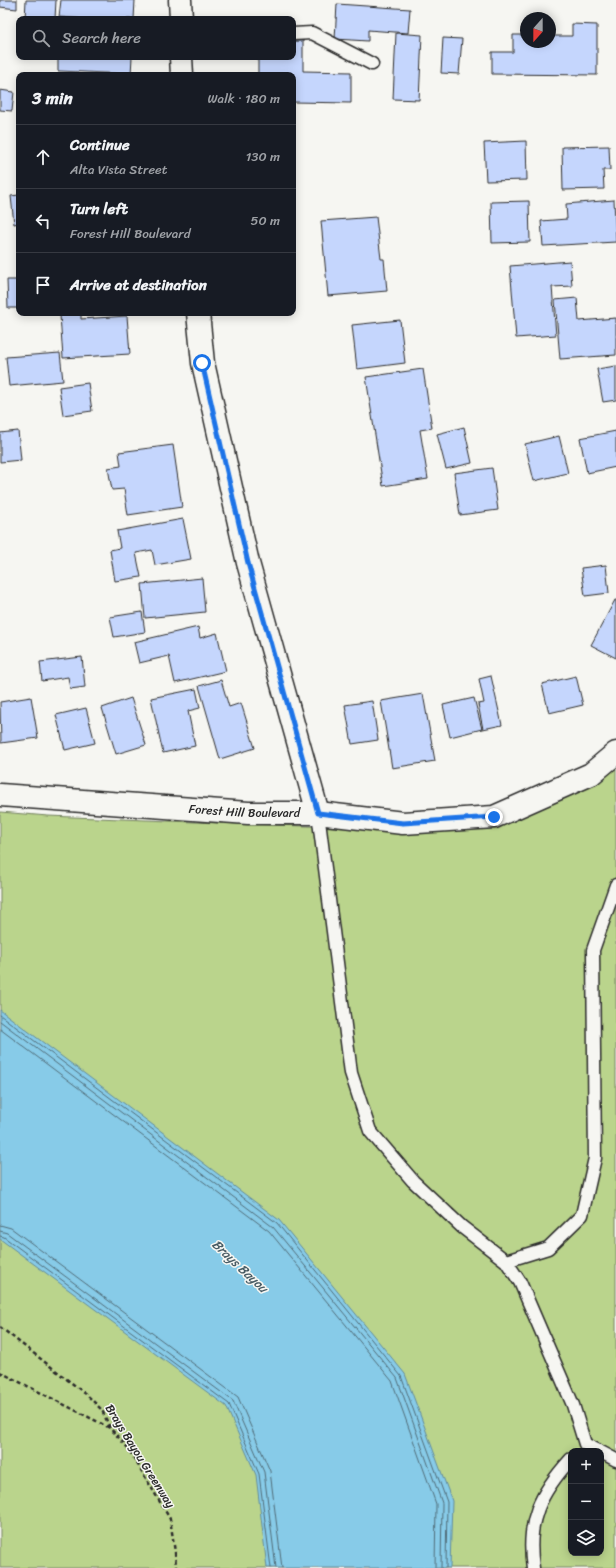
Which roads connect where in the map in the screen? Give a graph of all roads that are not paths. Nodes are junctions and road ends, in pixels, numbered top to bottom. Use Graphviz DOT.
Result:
graph roads {
  1 [pos="180,0"];
  2 [pos="181,16"];
  3 [pos="296,34"];
  4 [pos="181,60"];
  5 [pos="372,64"];
  6 [pos="182,72"];
  7 [pos="198,316"];
  8 [pos="616,753"];
  9 [pos="0,795"];
  10 [pos="318,813"];
  11 [pos="616,885"];
  12 [pos="506,1261"];
  13 [pos="582,1447"];
  14 [pos="604,1454"];
  15 [pos="616,1460"];
  16 [pos="568,1462"];
  17 [pos="533,1568"];
  1 -- 2 [label="street"];
  3 -- 5 [label="lane"];
  4 -- 6 [label="street"];
  7 -- 10 [label="street"];
  8 -- 10 [label="street, Forest Hill Boulevard"];
  9 -- 10 [label="street, Forest Hill Boulevard"];
  10 -- 12 [label="lane"];
  11 -- 12 [label="lane"];
  12 -- 13 [label="lane"];
  14 -- 15 [label="lane"];
  16 -- 17 [label="lane"];
}
